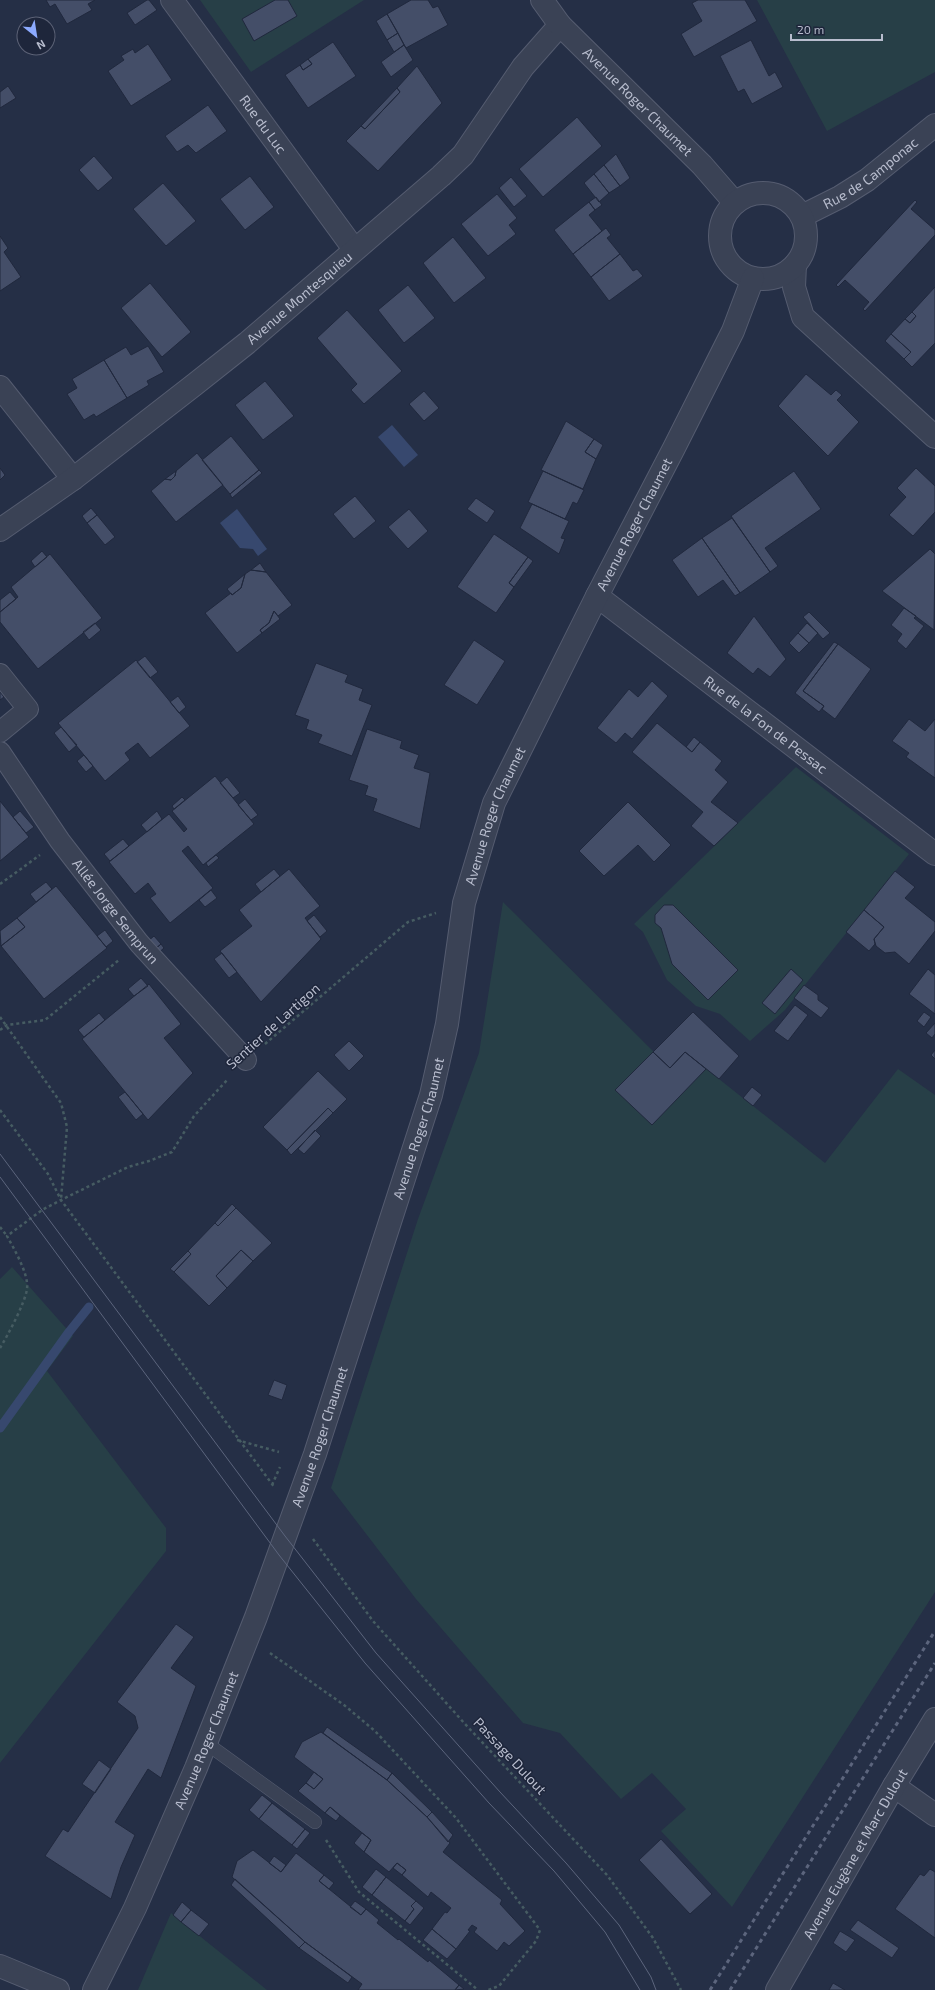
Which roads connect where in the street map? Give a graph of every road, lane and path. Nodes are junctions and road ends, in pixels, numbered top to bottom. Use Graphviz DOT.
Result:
graph roads {
  1 [pos="172,0"];
  2 [pos="542,0"];
  3 [pos="560,25"];
  4 [pos="935,125"];
  5 [pos="734,203"];
  6 [pos="802,216"];
  7 [pos="354,249"];
  8 [pos="795,265"];
  9 [pos="753,278"];
  10 [pos="0,387"];
  11 [pos="935,437"];
  12 [pos="73,479"];
  13 [pos="0,530"];
  14 [pos="597,596"];
  15 [pos="0,674"];
  16 [pos="0,732"];
  17 [pos="0,752"];
  18 [pos="60,841"];
  19 [pos="935,854"];
  20 [pos="0,884"];
  21 [pos="464,903"];
  22 [pos="139,943"];
  23 [pos="0,1017"];
  24 [pos="7,1025"];
  25 [pos="0,1030"];
  26 [pos="246,1060"];
  27 [pos="0,1110"];
  28 [pos="61,1200"];
  29 [pos="0,1227"];
  30 [pos="7,1236"];
  31 [pos="0,1348"];
  32 [pos="237,1439"];
  33 [pos="279,1452"];
  34 [pos="278,1492"];
  35 [pos="315,1542"];
  36 [pos="247,1639"];
  37 [pos="935,1719"];
  38 [pos="206,1743"];
  39 [pos="894,1786"];
  40 [pos="935,1815"];
  41 [pos="315,1822"];
  42 [pos="0,1966"];
  43 [pos="58,1990"];
  44 [pos="94,1990"];
  45 [pos="478,1990"];
  46 [pos="488,1990"];
  47 [pos="680,1990"];
  48 [pos="777,1990"];
  1 -- 7 [label="street, Rue du Luc"];
  2 -- 3 [label="street, Avenue Roger Chaumet"];
  3 -- 5 [label="street, Avenue Roger Chaumet"];
  3 -- 7 [label="street, Avenue Montesquieu"];
  4 -- 6 [label="street, Rue de Camponac"];
  5 -- 6 [label="street"];
  5 -- 9 [label="street"];
  6 -- 8 [label="street"];
  7 -- 12 [label="street, Avenue Montesquieu"];
  8 -- 9 [label="street"];
  8 -- 11 [label="street"];
  9 -- 14 [label="street, Avenue Roger Chaumet"];
  10 -- 12 [label="street"];
  12 -- 13 [label="street, Avenue Montesquieu"];
  14 -- 19 [label="street, Rue de la Fon de Pessac"];
  14 -- 21 [label="street, Avenue Roger Chaumet"];
  15 -- 16 [label="street"];
  17 -- 18 [label="street, Allée Jorge Semprun"];
  18 -- 20 [label="path"];
  18 -- 22 [label="street, Allée Jorge Semprun"];
  21 -- 26 [label="path, Sentier de Lartigon"];
  21 -- 36 [label="street, Avenue Roger Chaumet"];
  22 -- 24 [label="path"];
  22 -- 26 [label="street, Allée Jorge Semprun"];
  23 -- 24 [label="path"];
  24 -- 25 [label="path"];
  24 -- 28 [label="path"];
  26 -- 28 [label="path, Sentier de Lartigon"];
  27 -- 28 [label="path"];
  28 -- 30 [label="path, Sentier de Lartigon"];
  28 -- 32 [label="path"];
  29 -- 30 [label="path"];
  30 -- 31 [label="path"];
  32 -- 33 [label="path"];
  32 -- 34 [label="path"];
  35 -- 47 [label="path, Passage Dulout"];
  36 -- 38 [label="street, Avenue Roger Chaumet"];
  36 -- 46 [label="path"];
  37 -- 39 [label="street, Avenue Eugène et Marc Dulout"];
  38 -- 41 [label="lane"];
  38 -- 44 [label="street, Avenue Roger Chaumet"];
  39 -- 40 [label="street"];
  39 -- 48 [label="street, Avenue Eugène et Marc Dulout"];
  41 -- 45 [label="path"];
  42 -- 43 [label="street"];
}
